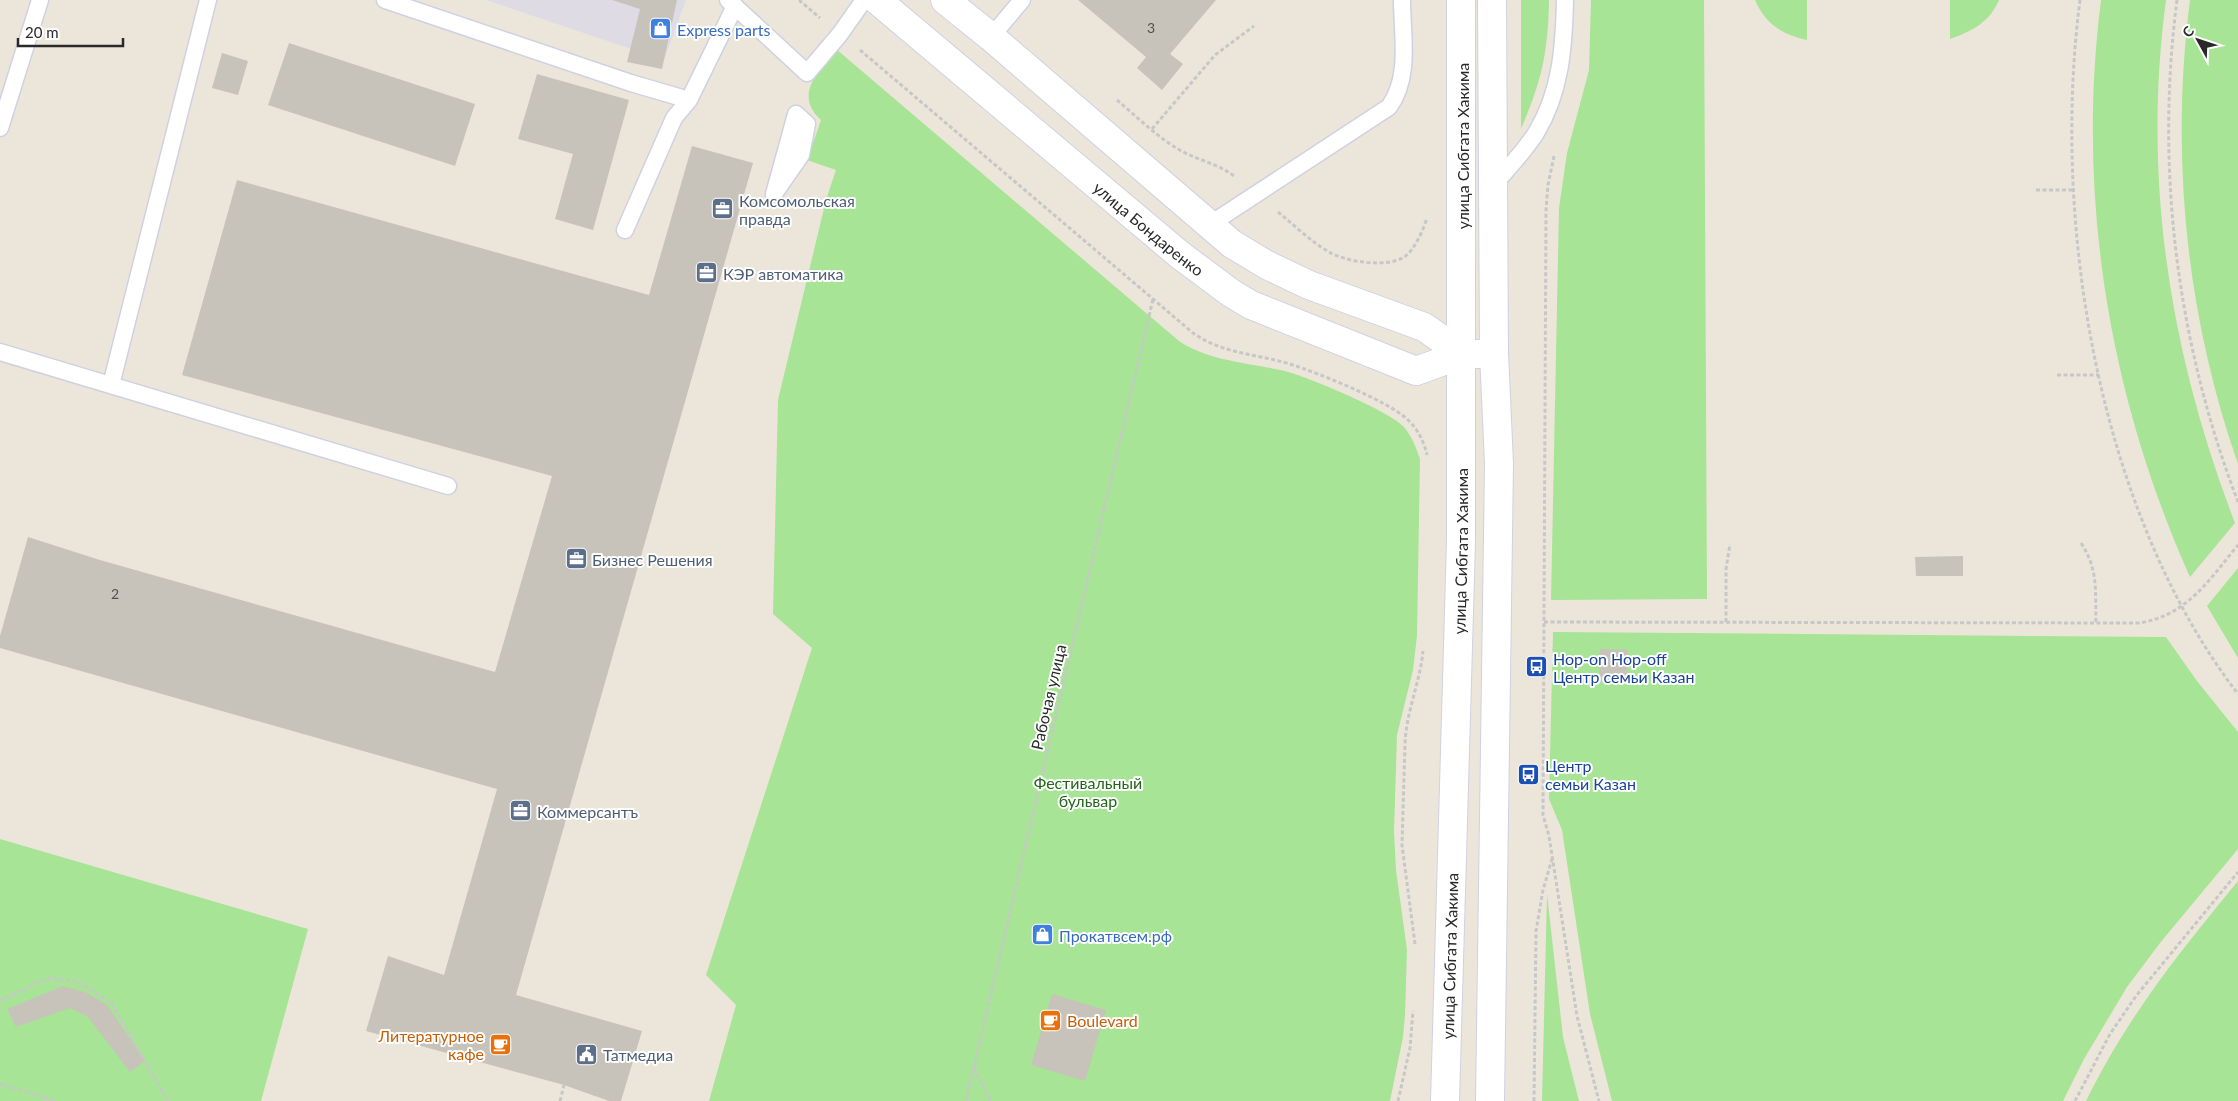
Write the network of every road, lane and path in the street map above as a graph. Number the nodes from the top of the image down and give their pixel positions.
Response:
1 (40, 0) edge
2 (208, 0) edge
3 (385, 0) edge
4 (799, 0) edge
5 (864, 0) edge
6 (877, 0) edge
7 (946, 0) edge
8 (1022, 0) edge
9 (1402, 0) edge
10 (1461, 0) edge
11 (1492, 0) edge
12 (1565, 0) edge
13 (2080, 0) edge
14 (2177, 0) edge
15 (732, 3) edge
16 (1254, 26) dead end
17 (840, 34) junction
18 (991, 36) junction
19 (1116, 98) dead end
20 (689, 100) junction
21 (0, 128) edge
22 (1152, 129) junction
23 (1556, 152) dead end
24 (1492, 186) junction
25 (2036, 190) dead end
26 (2074, 190) junction
27 (1256, 194) junction
28 (1428, 212) dead end
29 (1209, 225) junction
30 (624, 230) dead end
31 (1153, 299) junction
32 (0, 352) edge
33 (1494, 353) junction
34 (1462, 354) junction
35 (2057, 375) dead end
36 (2099, 375) junction
37 (111, 385) junction
38 (1427, 458) dead end
39 (448, 486) dead end
40 (2238, 502) edge
41 (2080, 543) dead end
42 (1730, 544) dead end
43 (2238, 545) edge
44 (2182, 607) junction
45 (1544, 622) junction
46 (1726, 622) junction
47 (2096, 623) junction
48 (1424, 646) dead end
49 (2238, 694) edge
50 (1552, 858) junction
51 (2238, 872) edge
52 (1415, 950) dead end
53 (0, 1001) edge
54 (1413, 1006) dead end
55 (974, 1068) junction
56 (0, 1084) edge
57 (564, 1086) dead end
58 (49, 1100) edge
59 (56, 1101) edge
60 (168, 1101) edge
61 (560, 1101) edge
62 (966, 1101) edge
63 (991, 1101) edge
64 (1398, 1101) edge
65 (1444, 1101) edge
66 (1490, 1101) edge
67 (1534, 1101) edge
68 (1599, 1101) edge
69 (2075, 1101) edge

1 - 21 lane
2 - 37 lane
3 - 20 lane
4 - 17 path
5 - 17 lane
6 - 34 main road, улица Бондаренко
7 - 18 main road
8 - 18 lane
9 - 27 lane
10 - 34 main road, улица Сибгата Хакима
11 - 24 main road, улица Сибгата Хакима
12 - 24 lane
13 - 26 path
14 - 40 path
15 - 17 lane
15 - 20 lane
16 - 22 path
17 - 31 path
18 - 29 main road
19 - 22 path
20 - 30 lane
22 - 27 path
23 - 45 path
24 - 33 main road, улица Сибгата Хакима
25 - 26 path
26 - 36 path
27 - 28 path
27 - 29 lane
29 - 34 main road
31 - 38 path
31 - 55 path, Рабочая улица
32 - 37 lane
33 - 34 main road, улица Бондаренко
33 - 66 main road, улица Сибгата Хакима
34 - 65 main road, улица Сибгата Хакима
35 - 36 path
36 - 44 path
37 - 39 lane
41 - 47 path
42 - 46 path
43 - 44 path
44 - 47 path
44 - 49 path
45 - 46 path
45 - 50 path
46 - 47 path
48 - 52 path
50 - 67 path
50 - 68 path
51 - 69 path
53 - 60 path
54 - 64 path
55 - 62 path, Рабочая улица
55 - 63 path
56 - 58 path
57 - 61 path
58 - 59 path

